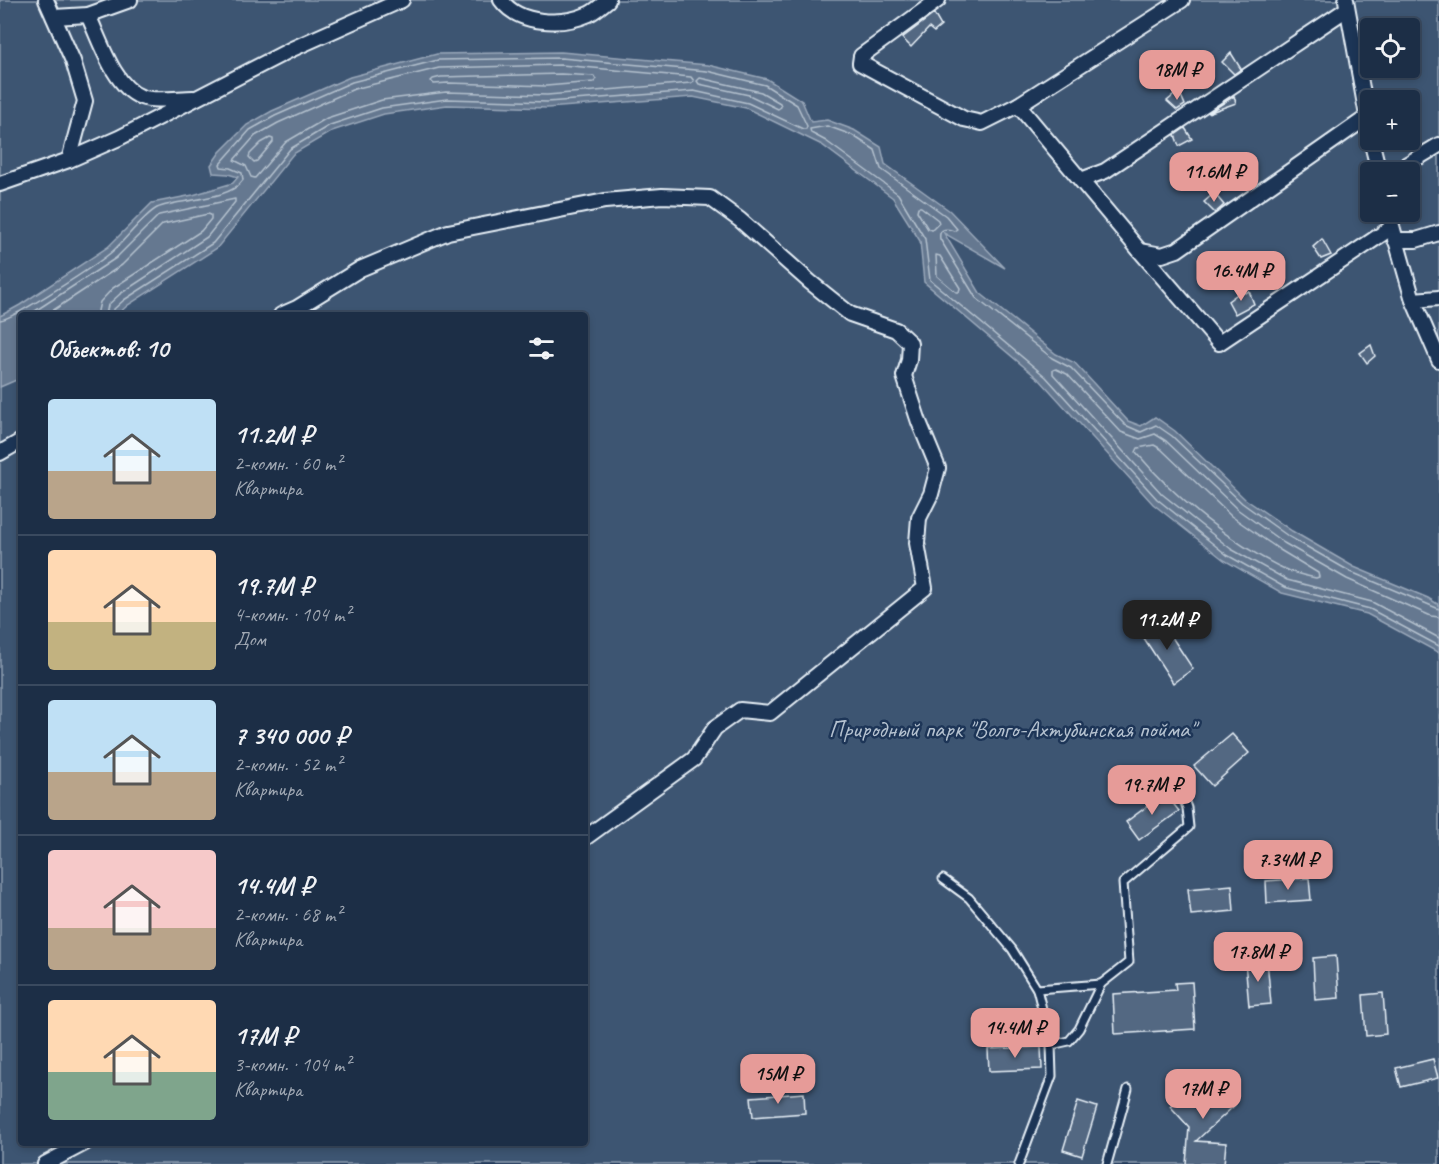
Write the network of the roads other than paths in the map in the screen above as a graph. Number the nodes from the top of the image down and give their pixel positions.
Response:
1 (46, 0) edge
2 (130, 0) edge
3 (402, 0) edge
4 (501, 0) edge
5 (608, 0) edge
6 (938, 0) edge
7 (1182, 0) edge
8 (1347, 5) edge
9 (88, 15) junction
10 (54, 17) junction
11 (1361, 90) edge
12 (198, 98) junction
13 (1018, 105) junction
14 (1360, 122) edge
15 (1439, 145) edge
16 (69, 160) junction
17 (1411, 162) edge
18 (1081, 180) junction
19 (0, 184) edge
20 (1390, 222) edge
21 (1439, 233) edge
22 (1393, 234) junction
23 (1140, 251) junction
24 (1439, 298) edge
25 (1413, 300) junction
26 (288, 312) edge
27 (1439, 360) edge
28 (18, 443) edge
29 (0, 453) edge
30 (1174, 774) dead end
31 (588, 836) edge
32 (943, 879) dead end
33 (1101, 984) junction
34 (1037, 989) junction
35 (1050, 1045) junction
36 (1128, 1089) dead end
37 (80, 1146) edge
38 (45, 1164) edge
39 (1018, 1164) edge
40 (1107, 1164) edge

1 - 10 street
2 - 9 street
3 - 12 street
4 - 5 street
6 - 13 street
7 - 13 street
8 - 11 street
8 - 18 street
9 - 10 street
9 - 12 street
10 - 16 street
12 - 16 street
13 - 18 street
14 - 23 street
15 - 17 street
16 - 19 street
18 - 23 street
20 - 22 street
21 - 22 street
22 - 23 street
22 - 25 street
24 - 25 street
25 - 27 street
26 - 31 street
28 - 29 street
30 - 33 lane
32 - 34 lane
33 - 34 lane
33 - 35 lane
34 - 35 lane
35 - 39 lane
36 - 40 lane
37 - 38 street

